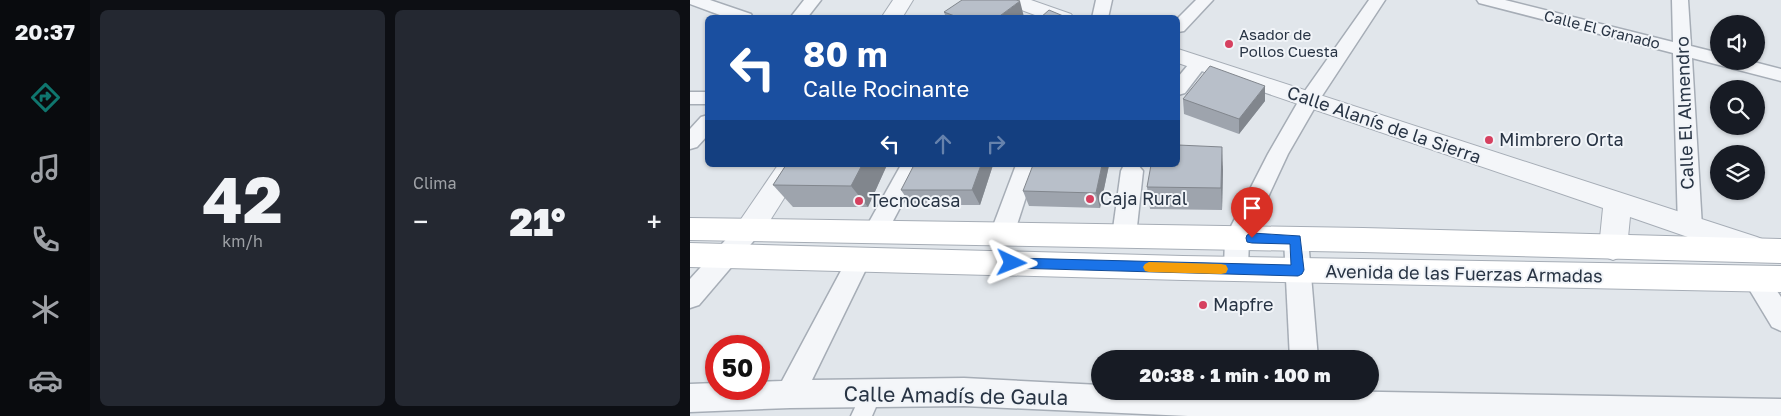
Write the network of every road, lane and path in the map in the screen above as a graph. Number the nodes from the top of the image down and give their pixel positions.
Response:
1 (695, 0) edge
2 (813, 0) edge
3 (903, 0) edge
4 (1012, 0) edge
5 (1104, 0) edge
6 (1205, 0) edge
7 (1378, 0) edge
8 (1485, 0) edge
9 (1680, 0) edge
10 (1518, 4) edge
11 (737, 15) edge
12 (800, 15) edge
13 (893, 15) edge
14 (1051, 15) edge
15 (1101, 15) edge
16 (1180, 25) edge
17 (1682, 50) junction
18 (1710, 57) edge
19 (1188, 60) edge
20 (1762, 70) edge
21 (1781, 75) edge
22 (1180, 83) edge
23 (690, 98) edge
24 (705, 98) edge
25 (1309, 100) junction
26 (705, 125) edge
27 (690, 142) edge
28 (791, 167) edge
29 (910, 167) edge
30 (1024, 169) dead end
31 (1132, 171) dead end
32 (1617, 204) junction
33 (1690, 227) junction
34 (690, 229) edge
35 (749, 230) junction
36 (876, 232) junction
37 (1002, 234) junction
38 (1124, 236) junction
39 (1237, 238) junction
40 (1296, 239) junction
41 (1612, 248) junction
42 (690, 255) edge
43 (727, 255) junction
44 (859, 259) junction
45 (1770, 265) edge
46 (1236, 269) junction
47 (1298, 270) junction
48 (690, 298) edge
49 (1781, 319) edge
50 (1303, 350) edge
51 (790, 394) junction
52 (690, 398) edge
53 (866, 404) edge
54 (1306, 404) edge
55 (1082, 407) edge
56 (1534, 413) edge
57 (1781, 413) edge
58 (1738, 414) edge

1 - 11 street
2 - 12 street
3 - 13 street
4 - 14 street
5 - 15 street
6 - 16 street
7 - 25 street
8 - 10 street, Calle El Granado
9 - 17 street, Calle El Almendro
10 - 17 street, Calle El Granado
17 - 18 street, Calle El Granado
17 - 33 street, Calle El Almendro
19 - 22 street
19 - 25 street, Calle Alanís de la Sierra
20 - 21 street
23 - 24 street
25 - 32 street, Calle Alanís de la Sierra
25 - 39 street
26 - 27 street
28 - 35 street
29 - 36 street
30 - 37 street
31 - 38 street
32 - 33 street, Calle Alanís de la Sierra
32 - 41 street, Avenida de las Fuerzas Armadas
33 - 45 street, Calle Alanís de la Sierra
34 - 35 main road, Avenida de las Fuerzas Armadas
35 - 36 main road, Avenida de las Fuerzas Armadas
35 - 43 street
36 - 37 main road, Avenida de las Fuerzas Armadas
37 - 38 main road, Avenida de las Fuerzas Armadas
38 - 39 main road, Avenida de las Fuerzas Armadas
39 - 40 main road, Avenida de las Fuerzas Armadas
39 - 46 street
40 - 41 main road, Avenida de las Fuerzas Armadas
40 - 47 street
41 - 45 main road, Avenida de las Fuerzas Armadas
42 - 43 main road, Avenida de las Fuerzas Armadas
43 - 44 main road, Avenida de las Fuerzas Armadas
43 - 48 street
44 - 46 main road, Avenida de las Fuerzas Armadas
44 - 51 street
45 - 47 main road, Avenida de las Fuerzas Armadas
45 - 49 street
46 - 47 main road, Avenida de las Fuerzas Armadas
47 - 50 street
51 - 52 street, Calle Amadís de Gaula
51 - 53 street, Calle Amadís de Gaula
53 - 55 street, Calle Amadís de Gaula
54 - 55 street, Calle Amadís de Gaula
54 - 56 street, Calle Amadís de Gaula
56 - 58 street, Calle Amadís de Gaula
57 - 58 street, Calle Amadís de Gaula

